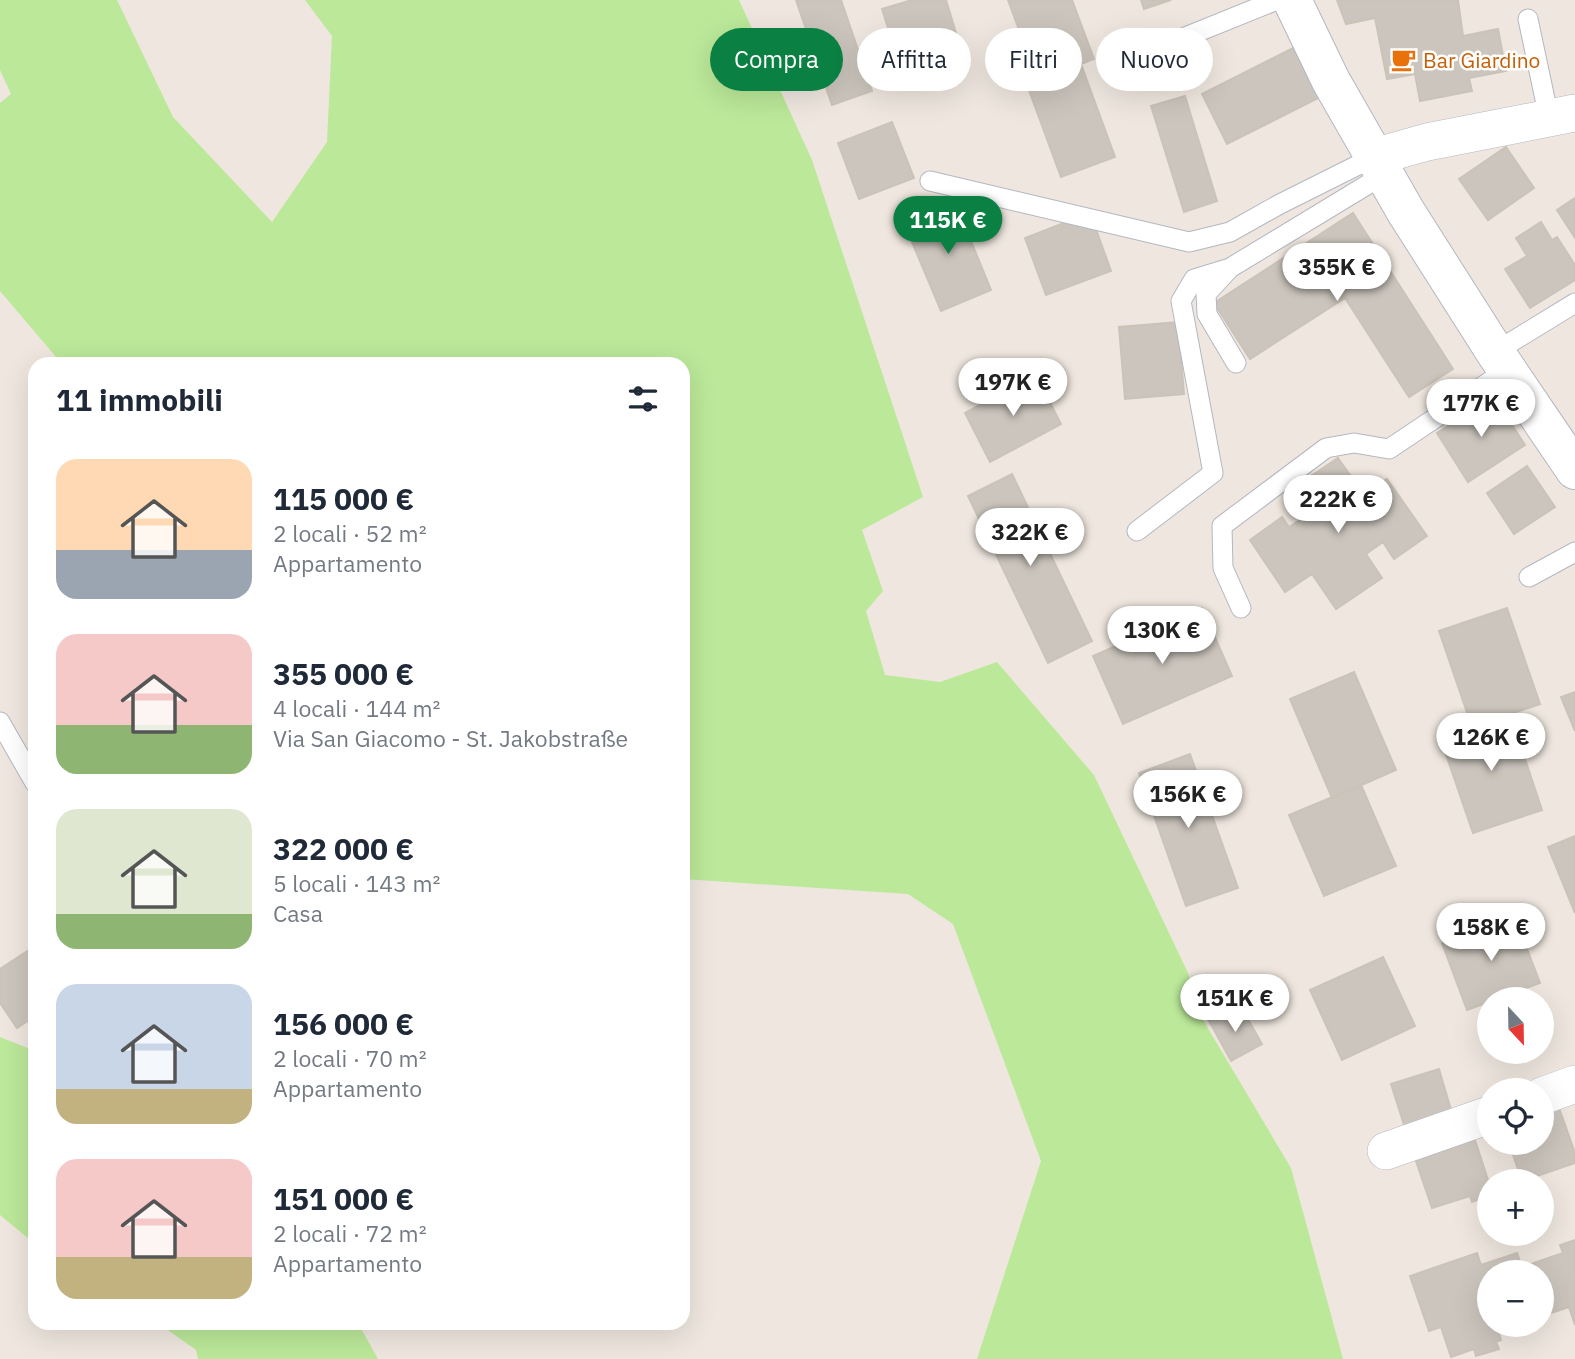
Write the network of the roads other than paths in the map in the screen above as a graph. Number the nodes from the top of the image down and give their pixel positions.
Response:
1 (1277, 0) edge
2 (1292, 0) edge
3 (1528, 19) dead end
4 (1208, 28) edge
5 (1562, 116) edge
6 (1379, 165) junction
7 (930, 181) dead end
8 (1230, 268) junction
9 (1575, 303) edge
10 (1501, 361) junction
11 (1236, 363) dead end
12 (1575, 470) edge
13 (1137, 531) dead end
14 (1575, 552) edge
15 (1530, 578) dead end
16 (1241, 608) dead end
17 (0, 722) edge
18 (28, 771) edge
19 (1575, 1084) edge
20 (1554, 1092) edge
21 (1477, 1119) edge
22 (1386, 1151) dead end

1 - 4 lane
2 - 6 street
3 - 5 lane
5 - 6 street
6 - 7 lane
6 - 8 lane
6 - 10 street
8 - 11 lane
8 - 13 lane
9 - 10 lane
10 - 12 street
10 - 16 lane
14 - 15 lane
17 - 18 lane
19 - 20 street
21 - 22 street

